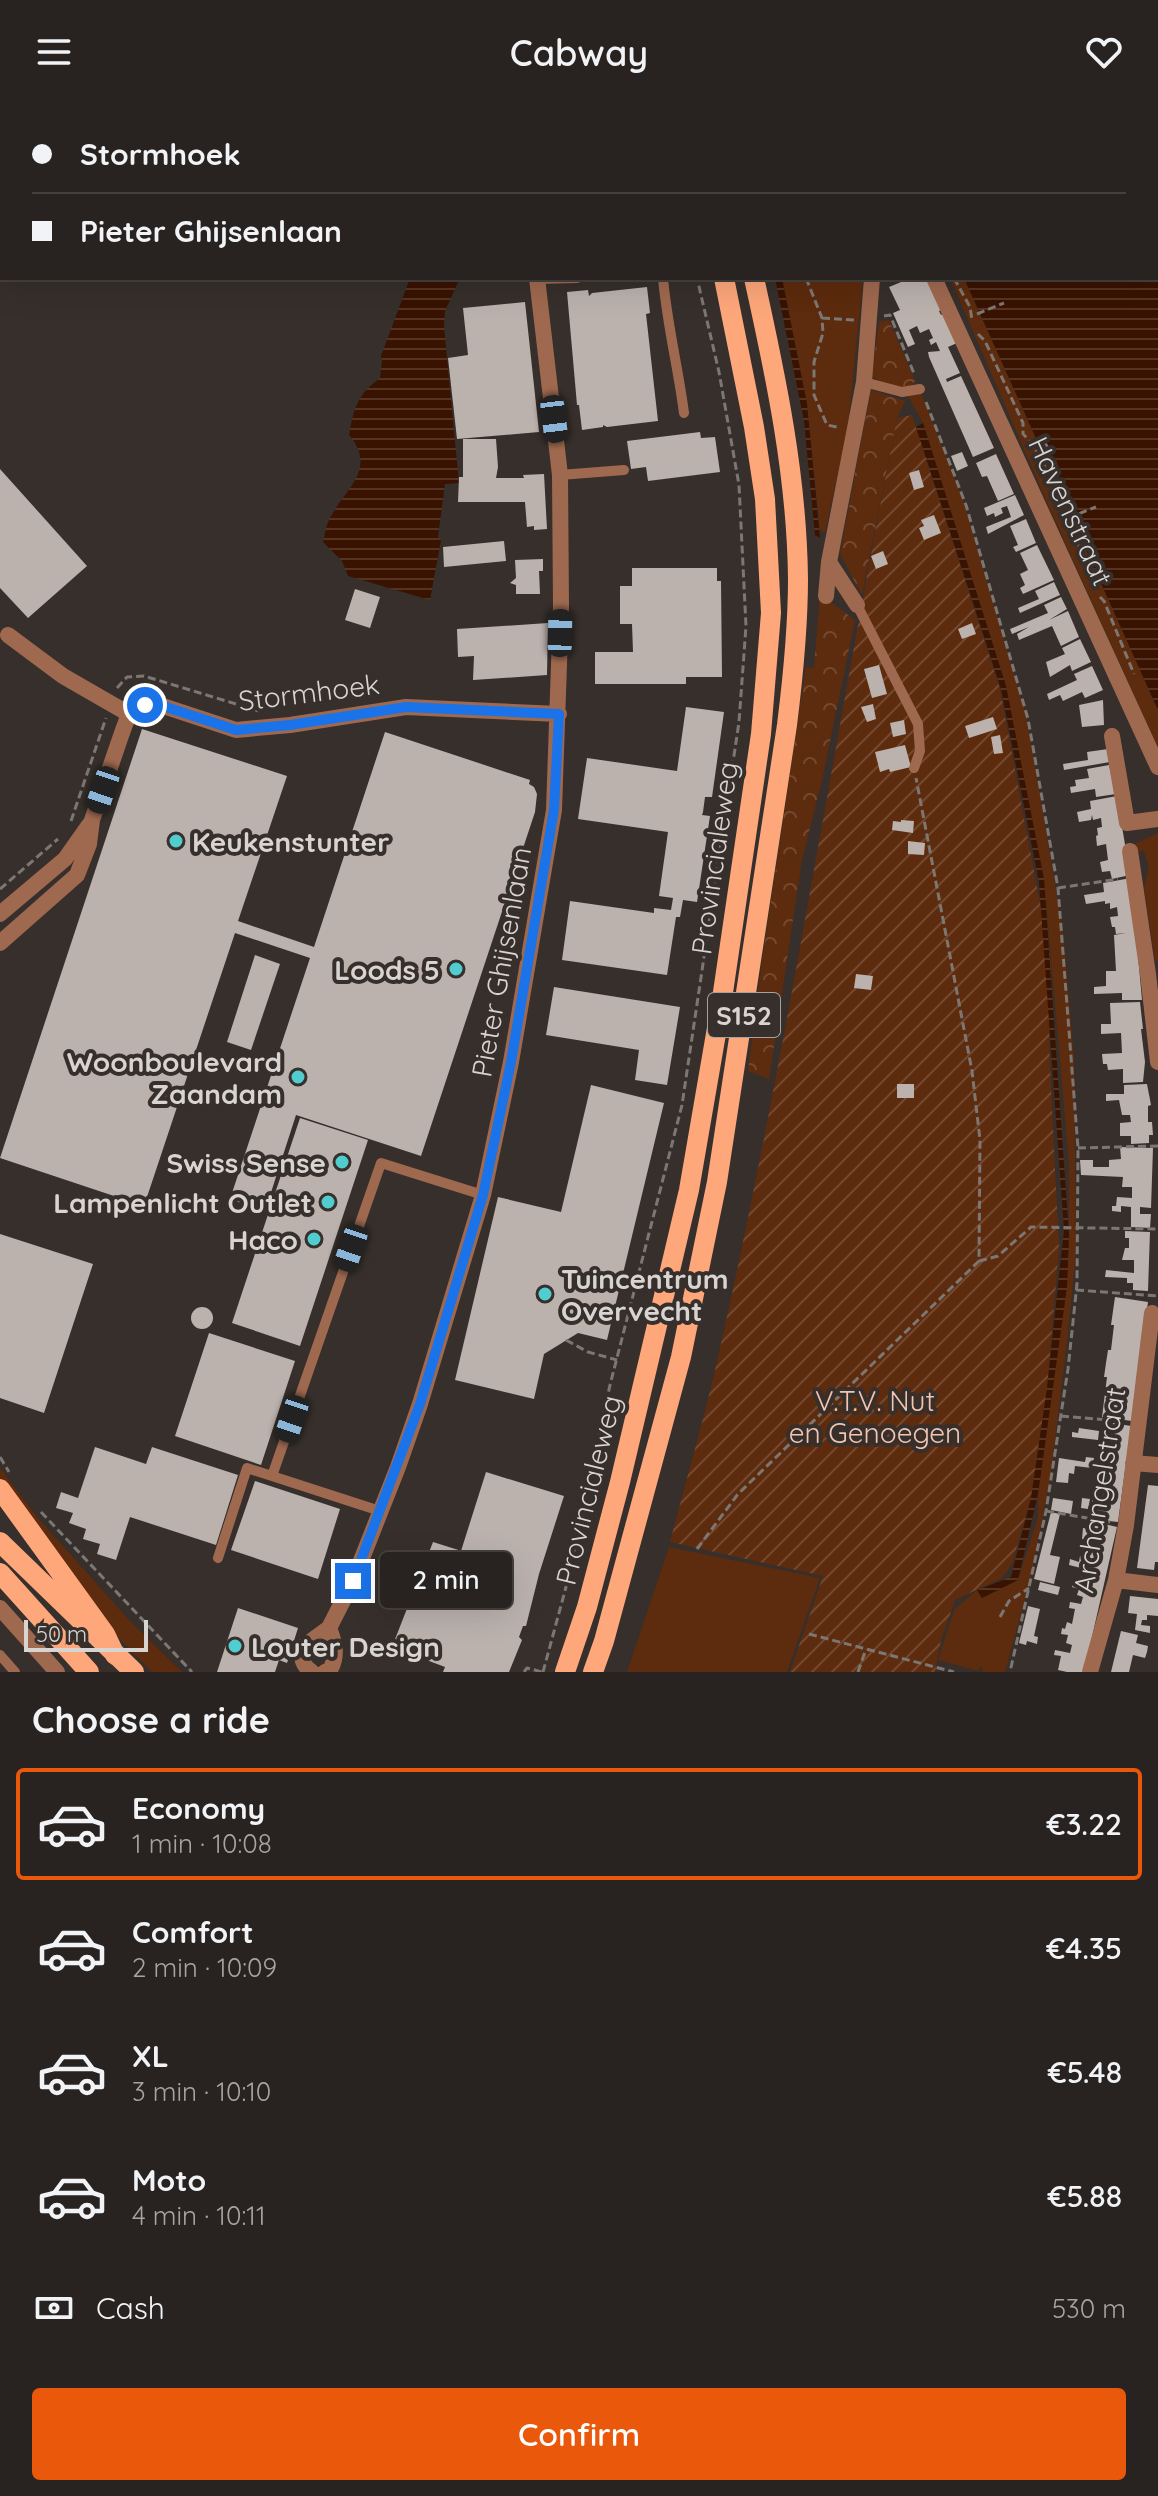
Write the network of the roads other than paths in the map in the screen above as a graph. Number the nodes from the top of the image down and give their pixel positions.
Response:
1 (537, 280) edge
2 (663, 280) edge
3 (724, 280) edge
4 (754, 280) edge
5 (872, 280) edge
6 (935, 280) edge
7 (864, 382) junction
8 (920, 389) road end
9 (684, 413) dead end
10 (624, 470) dead end
11 (560, 475) junction
12 (829, 562) junction
13 (826, 596) dead end
14 (857, 605) joint
15 (8, 635) dead end
16 (129, 714) junction
17 (559, 714) junction
18 (1112, 736) dead end
19 (1158, 767) edge
20 (914, 768) road end
21 (1158, 819) edge
22 (92, 820) junction
23 (1130, 851) dead end
24 (0, 914) edge
25 (0, 943) edge
26 (1153, 972) edge
27 (1158, 1062) edge
28 (483, 1195) junction
29 (1152, 1313) dead end
30 (1158, 1377) edge
31 (1142, 1384) junction
32 (1133, 1463) junction
33 (1158, 1465) edge
34 (272, 1476) junction
35 (6, 1482) edge
36 (380, 1511) junction
37 (0, 1542) edge
38 (218, 1558) dead end
39 (0, 1573) edge
40 (1116, 1580) junction
41 (1158, 1585) edge
42 (0, 1595) edge
43 (0, 1608) edge
44 (329, 1628) junction
45 (64, 1644) junction
46 (115, 1655) junction
47 (2, 1660) edge
48 (15, 1672) edge
49 (57, 1672) edge
50 (89, 1672) edge
51 (134, 1672) edge
52 (311, 1672) edge
53 (325, 1672) edge
54 (565, 1672) edge
55 (593, 1672) edge
56 (1090, 1672) edge

1 - 11 street, Pieter Ghijsenlaan
2 - 9 lane
3 - 54 main road, Provincialeweg / S152
4 - 55 main road, Provincialeweg / S152
5 - 7 street
6 - 19 street, Havenstraat
7 - 8 lane
7 - 12 street
10 - 11 lane
11 - 17 street, Pieter Ghijsenlaan
12 - 13 street
12 - 14 street
14 - 20 lane
15 - 16 street
16 - 17 street, Stormhoek
16 - 22 street
17 - 28 street, Pieter Ghijsenlaan
18 - 21 street
22 - 24 street
22 - 25 street
23 - 26 street
26 - 27 street
28 - 34 lane
28 - 36 street, Pieter Ghijsenlaan
29 - 31 street, Archangelstraat
30 - 31 street
31 - 32 street, Archangelstraat
32 - 33 street
32 - 40 street, Archangelstraat
34 - 36 lane
34 - 38 lane
35 - 46 main road
36 - 44 street, Pieter Ghijsenlaan
37 - 46 main road
39 - 45 main road
40 - 41 street
40 - 56 street, Archangelstraat
42 - 45 main road
43 - 49 street
44 - 52 street, Pieter Ghijsenlaan
44 - 53 street
45 - 50 main road
46 - 51 main road
47 - 48 lane

